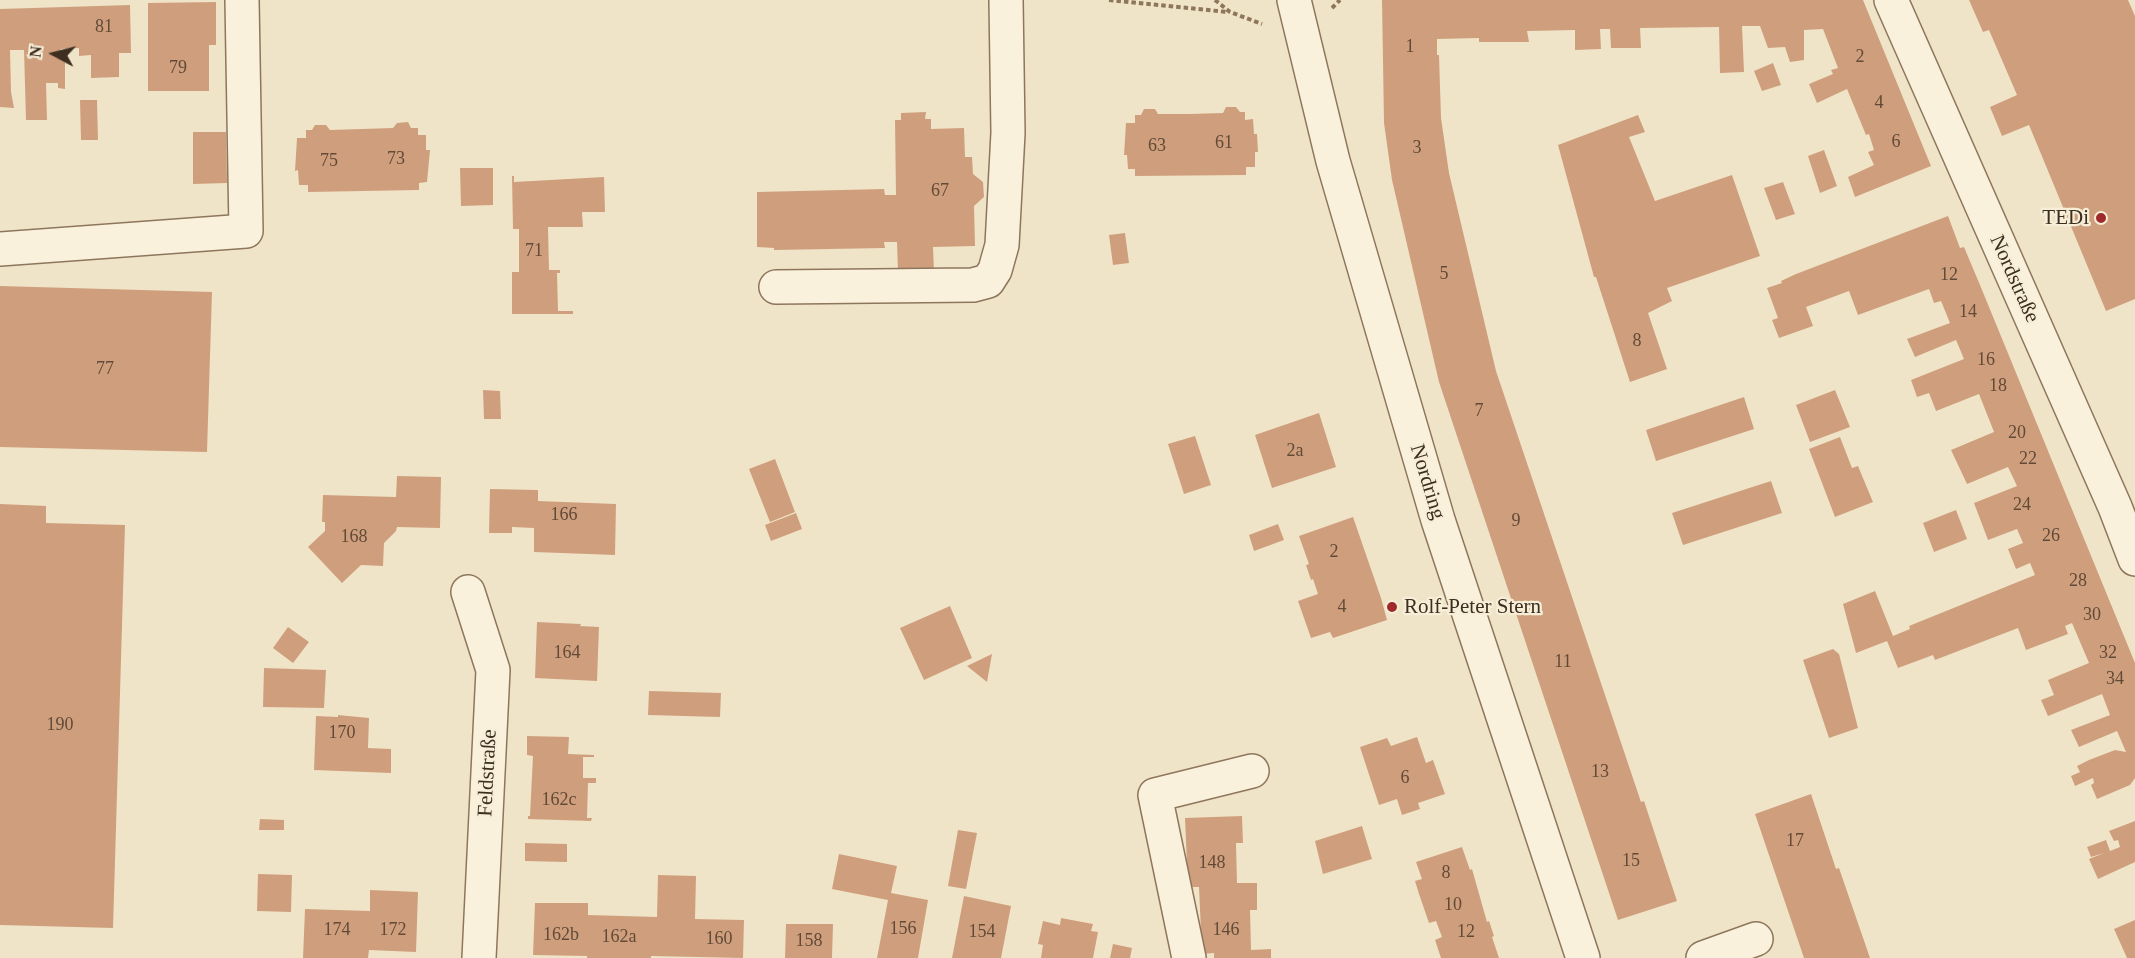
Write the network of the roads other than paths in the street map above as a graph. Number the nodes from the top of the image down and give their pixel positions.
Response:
1 (242, 0) edge
2 (1006, 0) edge
3 (1891, 0) edge
4 (1297, 11) edge
5 (0, 249) edge
6 (776, 287) dead end
7 (2135, 559) edge
8 (468, 592) dead end
9 (1252, 771) dead end
10 (1756, 939) dead end
11 (480, 958) edge
12 (1189, 958) edge
13 (1582, 958) edge
14 (1703, 958) edge

1 - 5 street
2 - 6 street
3 - 7 street, Nordstraße
4 - 13 street, Nordring
8 - 11 street, Feldstraße
9 - 12 street
10 - 14 street

